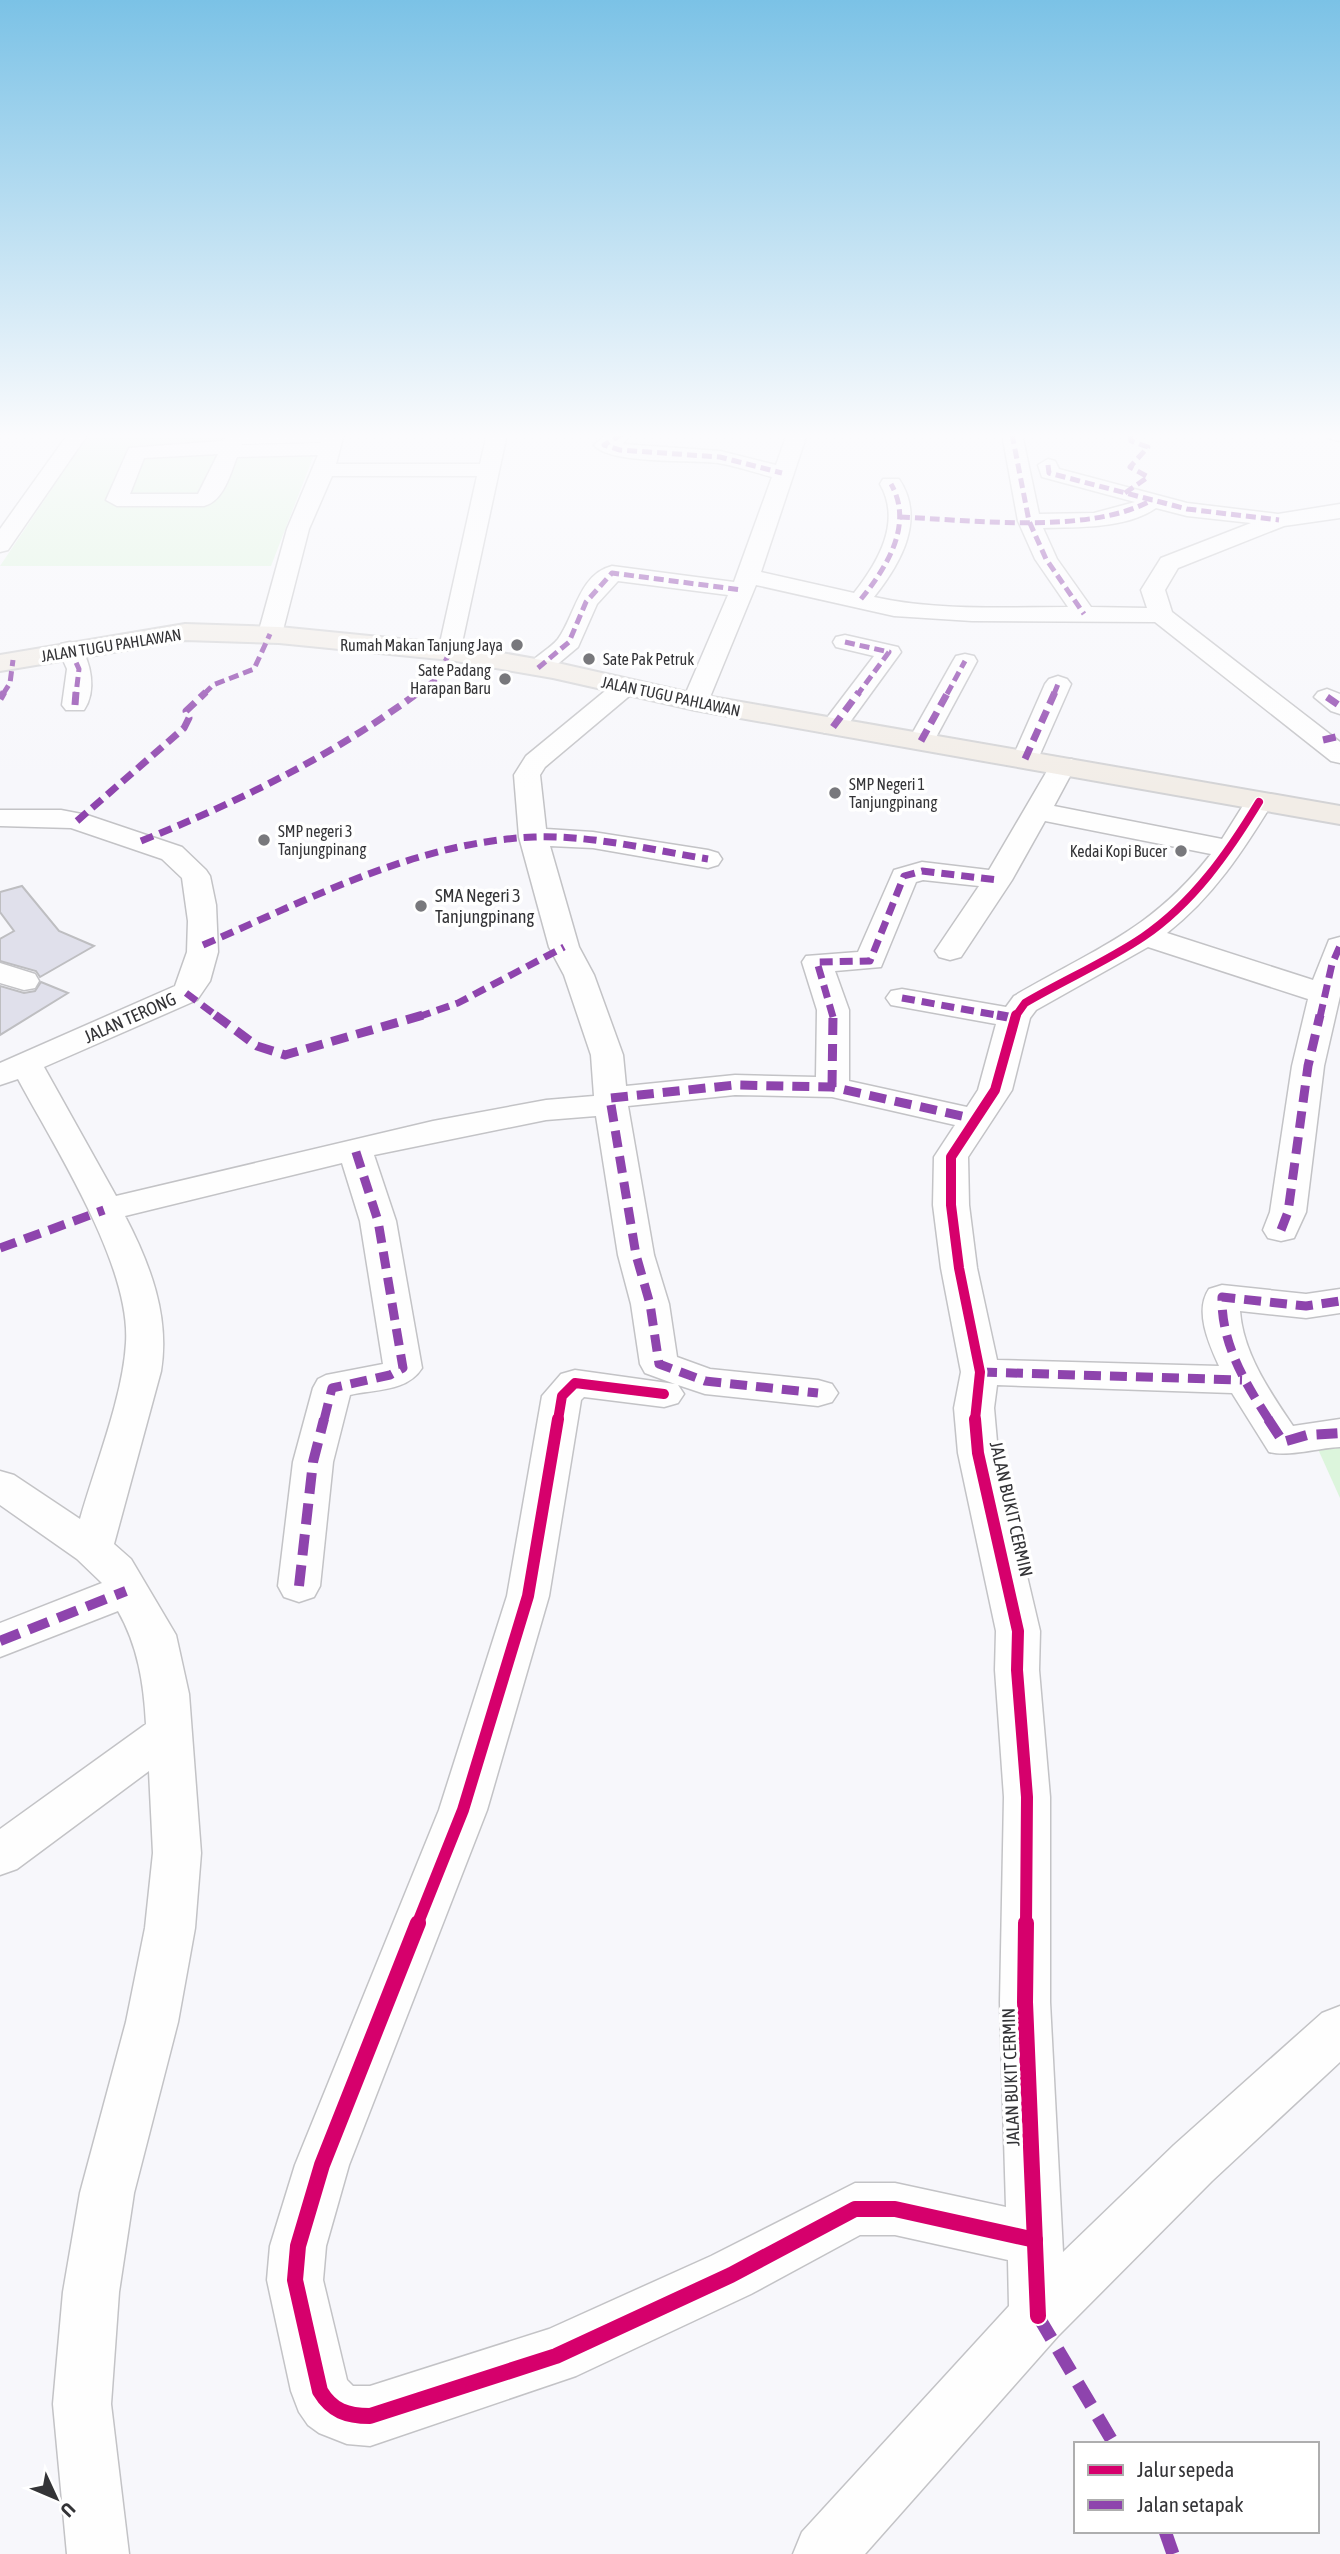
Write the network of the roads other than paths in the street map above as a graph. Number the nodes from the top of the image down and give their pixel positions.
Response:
1 (292, 553) edge
2 (472, 553) edge
3 (755, 553) edge
4 (888, 553) edge
5 (1044, 553) edge
6 (1195, 553) edge
7 (745, 583) junction
8 (861, 599) junction
9 (1084, 614) junction
10 (1161, 615) junction
11 (270, 634) junction
12 (75, 640) junction
13 (845, 642) dead end
14 (450, 652) junction
15 (965, 661) dead end
16 (0, 663) edge
17 (538, 668) junction
18 (1058, 684) dead end
19 (625, 687) junction
20 (695, 702) junction
21 (75, 705) dead end
22 (833, 727) junction
23 (921, 741) junction
24 (1334, 744) edge
25 (1026, 759) junction
26 (1063, 765) junction
27 (1259, 802) junction
28 (1038, 811) junction
29 (1340, 814) edge
30 (0, 818) edge
31 (533, 837) junction
32 (1231, 849) junction
33 (708, 859) dead end
34 (998, 880) junction
35 (1144, 936) junction
36 (1340, 946) edge
37 (950, 951) dead end
38 (1324, 995) junction
39 (902, 998) dead end
40 (1014, 1018) junction
41 (13, 1070) edge
42 (832, 1087) junction
43 (611, 1101) junction
44 (975, 1119) junction
45 (355, 1149) junction
46 (104, 1210) junction
47 (1281, 1230) dead end
48 (1340, 1301) edge
49 (980, 1372) junction
50 (1242, 1380) junction
51 (818, 1393) dead end
52 (664, 1394) dead end
53 (1340, 1433) edge
54 (0, 1485) edge
55 (92, 1548) junction
56 (299, 1586) dead end
57 (126, 1591) junction
58 (0, 1641) edge
59 (170, 1731) junction
60 (0, 1855) edge
61 (1340, 2029) edge
62 (1035, 2240) junction
63 (1038, 2316) junction
64 (98, 2554) edge
65 (824, 2554) edge

1 - 11 street
2 - 14 street
3 - 7 street
4 - 8 street
5 - 9 street
6 - 10 street
7 - 8 street
7 - 17 street
7 - 20 street
8 - 9 street
9 - 10 street
10 - 24 street
11 - 12 main road, JALAN TUGU PAHLAWAN
11 - 14 main road, JALAN TUGU PAHLAWAN
12 - 16 main road, JALAN TUGU PAHLAWAN
12 - 21 street
13 - 22 street
14 - 17 main road, JALAN TUGU PAHLAWAN
15 - 23 street
17 - 19 main road, JALAN TUGU PAHLAWAN
18 - 25 street
19 - 20 main road, JALAN TUGU PAHLAWAN
19 - 31 street
20 - 22 main road, JALAN TUGU PAHLAWAN
22 - 23 main road, JALAN TUGU PAHLAWAN
23 - 25 main road, JALAN TUGU PAHLAWAN
25 - 26 main road, JALAN TUGU PAHLAWAN
26 - 27 main road, JALAN TUGU PAHLAWAN
26 - 28 street
27 - 29 main road, JALAN TUGU PAHLAWAN
27 - 32 street
28 - 32 street
28 - 34 street
30 - 41 street, JALAN TERONG
31 - 33 street
31 - 43 street
32 - 35 street
34 - 37 street
34 - 42 street
35 - 38 street
35 - 40 street
36 - 38 street
38 - 47 street
39 - 40 street
40 - 44 street, JALAN BUKIT CERMIN
41 - 46 street
42 - 43 street
42 - 44 street
43 - 45 street
43 - 51 street
44 - 49 street, JALAN BUKIT CERMIN
45 - 46 street
45 - 56 street
46 - 55 street
48 - 50 street
49 - 50 street
49 - 62 street, JALAN BUKIT CERMIN
50 - 53 street
52 - 62 street
54 - 55 street
55 - 57 street
57 - 58 street
57 - 59 street
59 - 60 street
59 - 64 street
61 - 63 street
62 - 63 street, JALAN BUKIT CERMIN
63 - 65 street

